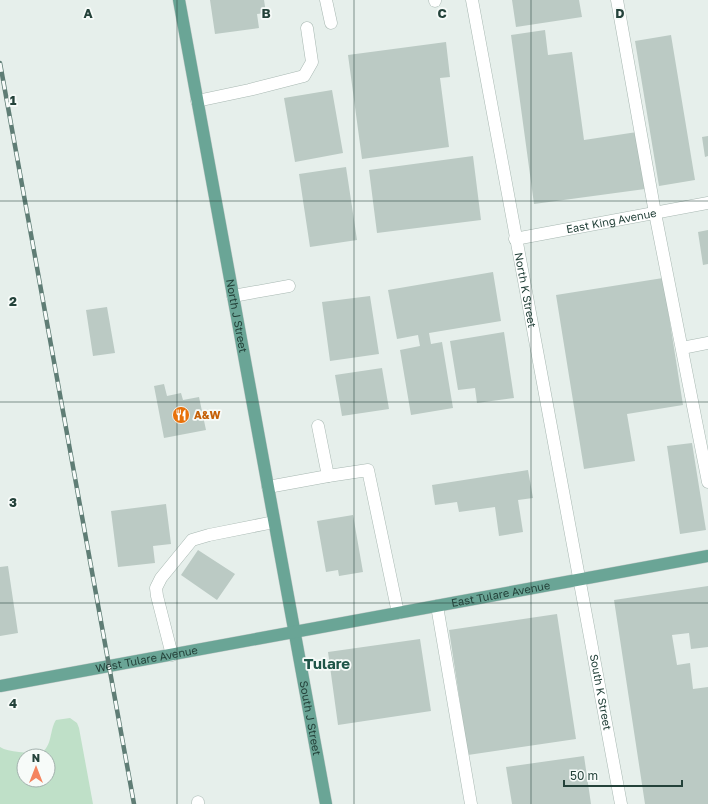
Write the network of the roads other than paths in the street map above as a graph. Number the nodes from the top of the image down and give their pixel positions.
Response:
1 (179, 0) edge
2 (326, 0) edge
3 (472, 0) edge
4 (617, 0) edge
5 (331, 23) dead end
6 (306, 28) dead end
7 (197, 101) junction
8 (708, 203) edge
9 (655, 213) junction
10 (515, 239) junction
11 (289, 286) dead end
12 (233, 296) junction
13 (708, 344) edge
14 (682, 348) junction
15 (702, 421) edge
16 (318, 426) dead end
17 (328, 476) junction
18 (708, 482) edge
19 (268, 488) junction
20 (274, 522) junction
21 (708, 556) edge
22 (581, 580) junction
23 (437, 606) junction
24 (398, 613) junction
25 (294, 632) junction
26 (172, 656) junction
27 (0, 686) edge
28 (326, 804) edge
29 (471, 804) edge
30 (621, 804) edge

1 - 7 main road, North J Street
2 - 5 street
3 - 10 street, North K Street
4 - 9 street
6 - 7 street
7 - 12 main road, North J Street
8 - 9 street, East King Avenue
9 - 10 street, East King Avenue
9 - 14 street
10 - 22 street, North K Street
11 - 12 street
12 - 19 main road, North J Street
13 - 14 street
14 - 15 street
15 - 18 street
16 - 17 street
17 - 19 street
17 - 24 street
19 - 20 main road, North J Street
20 - 25 main road, North J Street
20 - 26 street
21 - 22 main road, East Tulare Avenue
22 - 23 main road, East Tulare Avenue
22 - 30 street, South K Street
23 - 24 main road, East Tulare Avenue
23 - 29 street
24 - 25 main road, East Tulare Avenue
25 - 26 main road, West Tulare Avenue
25 - 28 main road, South J Street
26 - 27 main road, West Tulare Avenue

